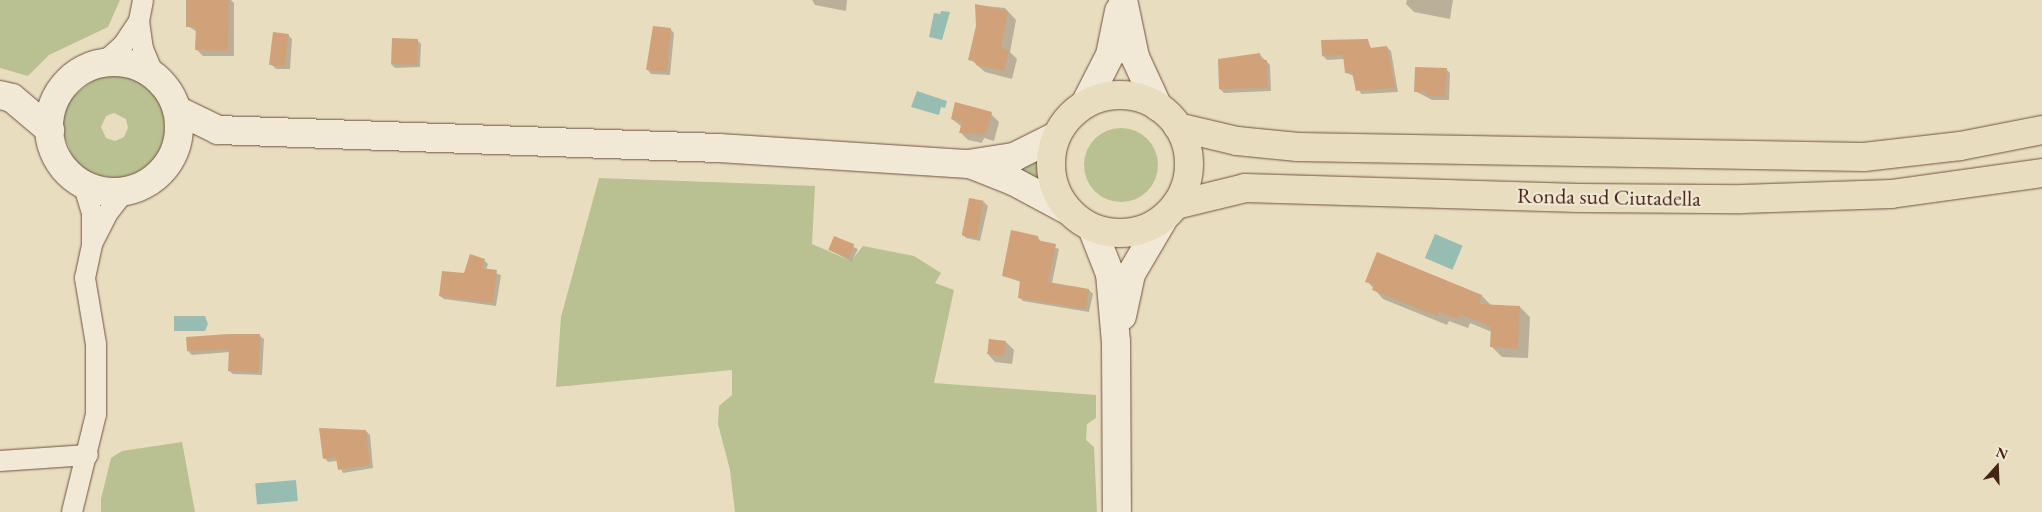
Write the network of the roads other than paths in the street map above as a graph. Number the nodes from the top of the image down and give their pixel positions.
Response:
1 (143, 0) edge
2 (1122, 0) edge
3 (139, 21) junction
4 (103, 63) junction
5 (155, 77) junction
6 (64, 85) junction
7 (6, 97) edge
8 (1085, 104) junction
9 (1158, 107) junction
10 (177, 110) junction
11 (1178, 127) junction
12 (50, 130) junction
13 (218, 130) junction
14 (2042, 130) edge
15 (1056, 136) junction
16 (175, 151) junction
17 (968, 164) junction
18 (2042, 173) edge
19 (83, 183) junction
20 (125, 191) junction
21 (1069, 211) junction
22 (1170, 211) junction
23 (1092, 228) junction
24 (92, 244) junction
25 (1116, 342) junction
26 (88, 455) junction
27 (0, 460) edge
28 (72, 512) edge
29 (1117, 512) edge

1 - 3 street
2 - 8 street
2 - 9 street
3 - 4 street
3 - 5 street
4 - 5 street
4 - 6 street
5 - 10 street
6 - 7 street
6 - 12 street
7 - 12 street
8 - 9 main road
8 - 15 main road
9 - 11 main road
10 - 13 street
10 - 16 street
11 - 14 main road, Ronda sud Ciutadella
11 - 22 main road
12 - 19 street
13 - 16 street
13 - 17 street
15 - 17 street
15 - 21 main road
16 - 20 street
17 - 21 street
18 - 22 main road, Ronda sud Ciutadella
19 - 20 street
19 - 24 street
20 - 24 street
21 - 23 main road
22 - 23 main road
22 - 25 street
23 - 25 street
24 - 26 street
25 - 29 street
26 - 27 street
26 - 28 street

